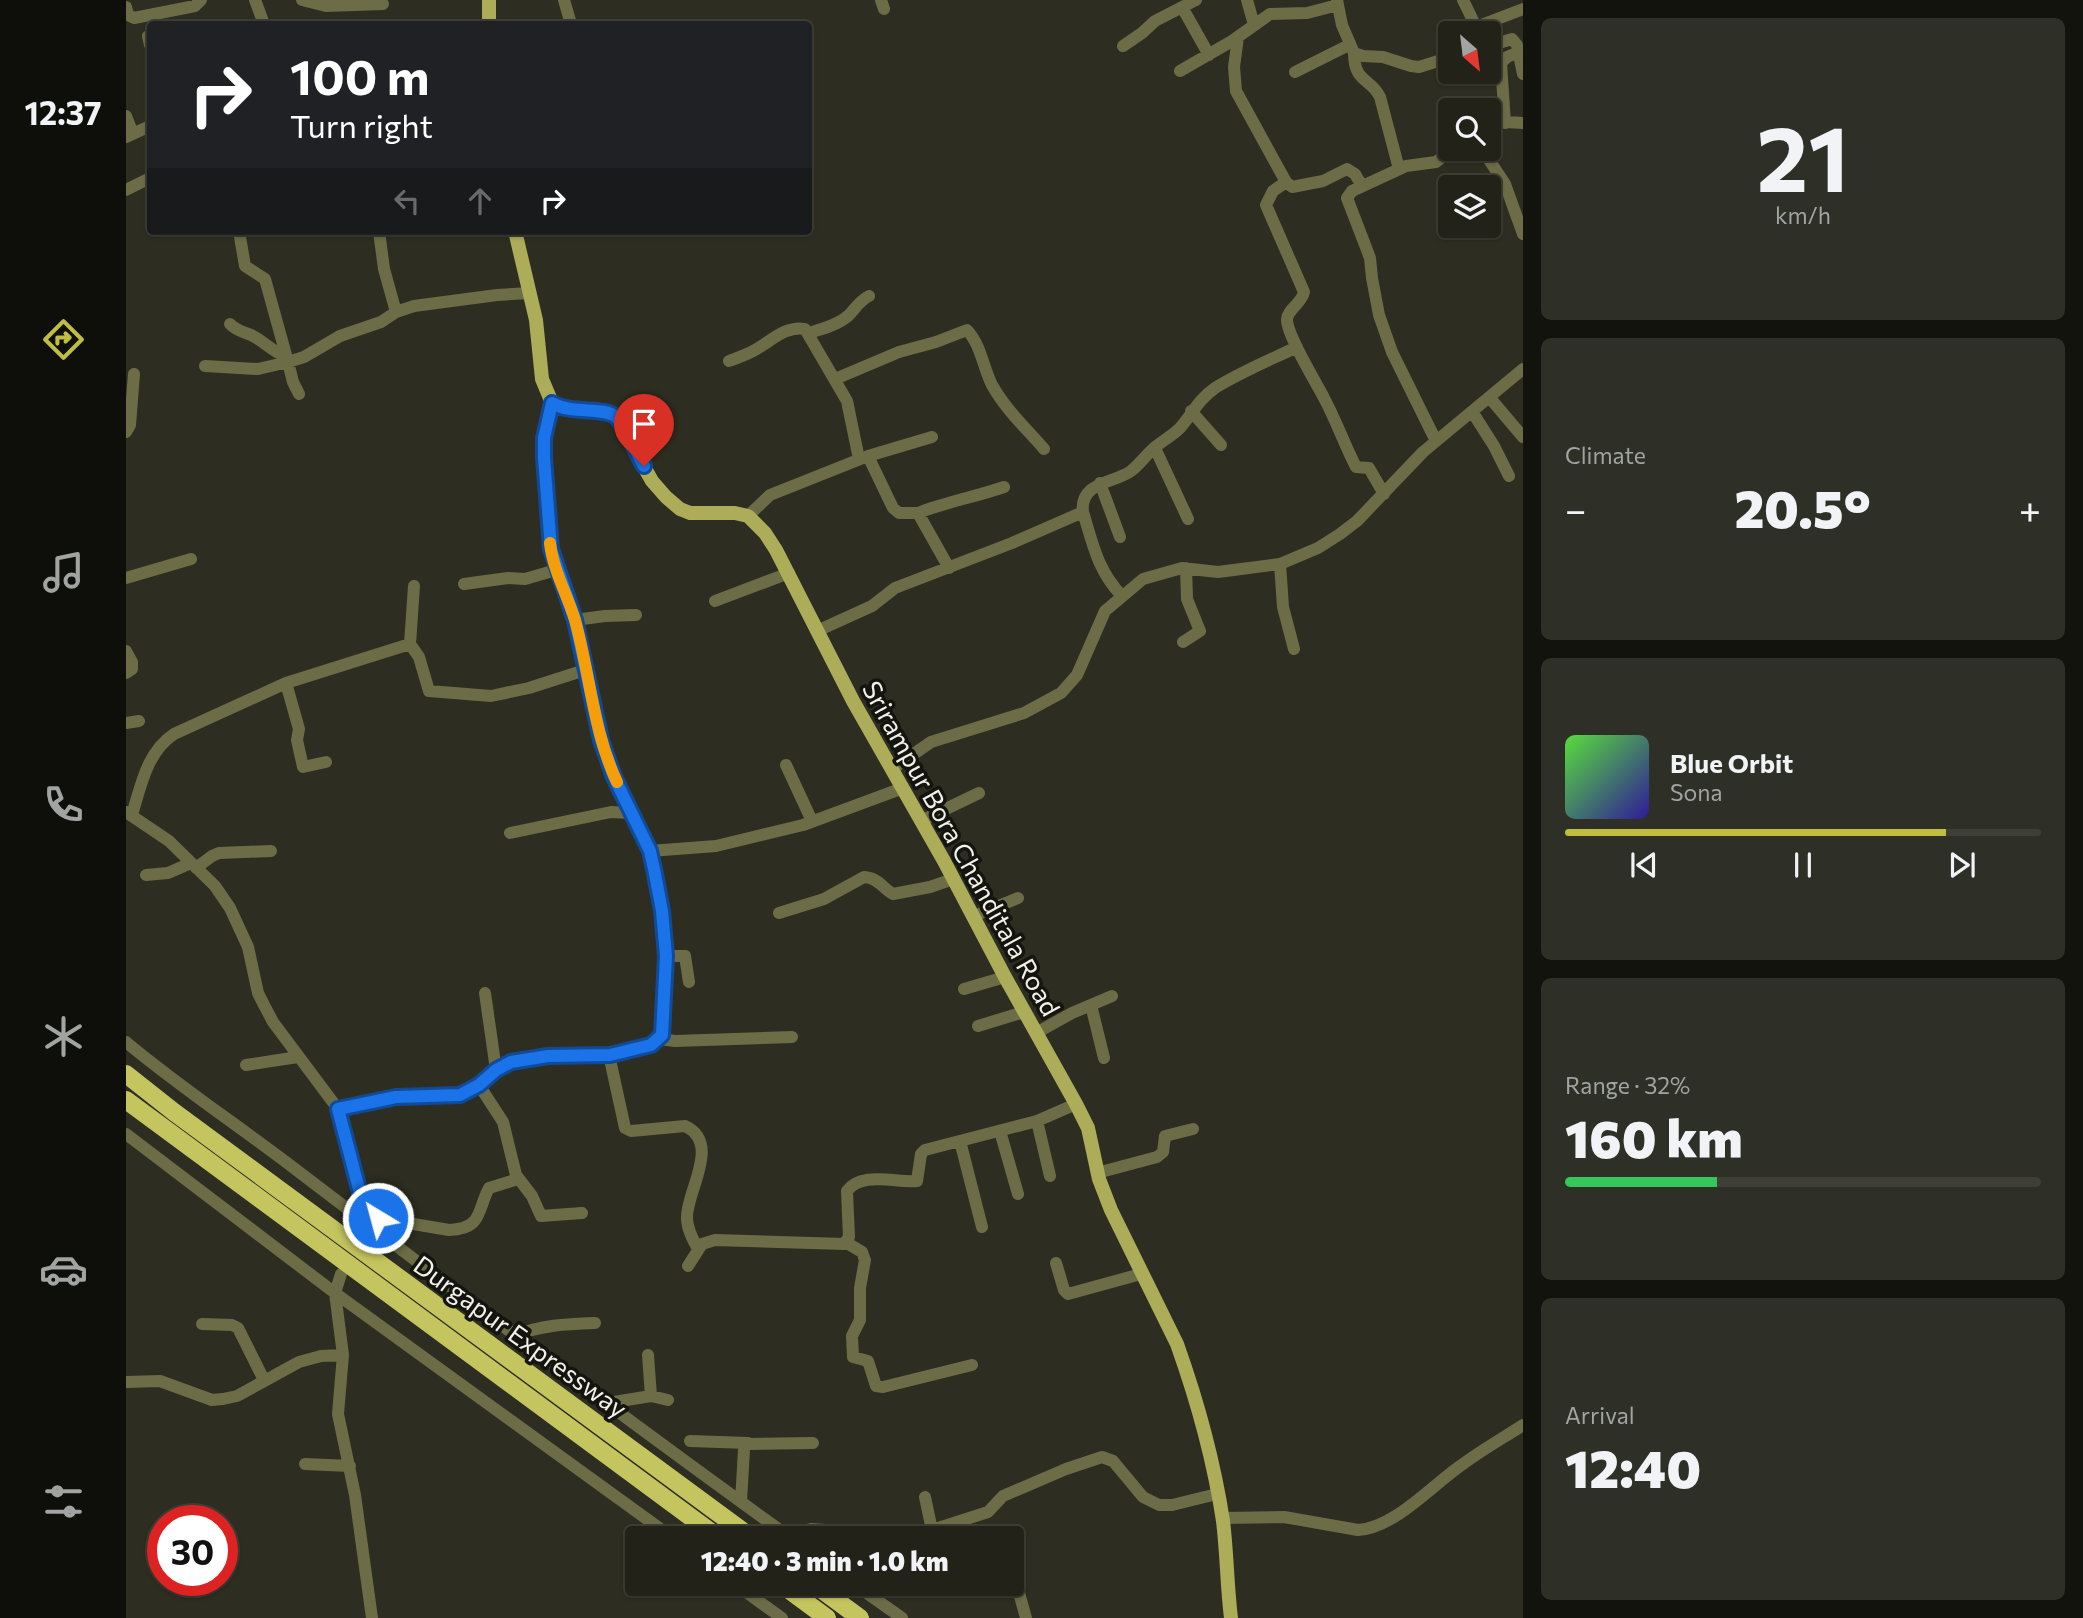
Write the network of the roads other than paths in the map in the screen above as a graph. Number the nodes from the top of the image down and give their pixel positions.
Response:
1 (201, 0) edge
2 (302, 0) edge
3 (489, 0) edge
4 (564, 0) edge
5 (1196, 0) edge
6 (1247, 0) edge
7 (1464, 0) edge
8 (257, 1) edge
9 (1338, 2) edge
10 (383, 4) dead end
11 (1310, 6) edge
12 (1182, 7) junction
13 (126, 8) edge
14 (1523, 9) edge
15 (263, 21) edge
16 (489, 21) edge
17 (570, 21) edge
18 (1474, 21) edge
19 (1497, 21) edge
20 (1254, 24) junction
21 (1238, 37) junction
22 (1502, 42) edge
23 (1122, 46) dead end
24 (1351, 49) junction
25 (1519, 52) junction
26 (1209, 55) junction
27 (1438, 61) edge
28 (1180, 71) dead end
29 (1295, 72) dead end
30 (1523, 74) edge
31 (126, 116) edge
32 (1501, 123) edge
33 (1505, 123) junction
34 (1523, 123) edge
35 (147, 127) edge
36 (129, 135) edge
37 (1438, 160) edge
38 (1490, 161) edge
39 (1399, 169) junction
40 (147, 180) edge
41 (1286, 182) junction
42 (1362, 186) junction
43 (126, 190) edge
44 (1520, 210) edge
45 (1523, 234) edge
46 (240, 235) edge
47 (380, 235) edge
48 (516, 235) edge
49 (530, 293) junction
50 (869, 296) dead end
51 (396, 312) junction
52 (230, 324) dead end
53 (809, 333) junction
54 (1297, 347) junction
55 (288, 359) junction
56 (729, 361) dead end
57 (205, 366) dead end
58 (1523, 369) edge
59 (134, 374) dead end
60 (835, 380) junction
61 (299, 394) dead end
62 (1490, 398) junction
63 (552, 403) junction
64 (1191, 411) junction
65 (1473, 413) junction
66 (126, 432) edge
67 (1523, 436) edge
68 (932, 437) dead end
69 (1436, 441) junction
70 (1221, 445) dead end
71 (1155, 448) junction
72 (1044, 449) dead end
73 (864, 458) junction
74 (1509, 475) dead end
75 (1100, 483) junction
76 (1004, 487) dead end
77 (1384, 494) junction
78 (1083, 512) junction
79 (918, 513) junction
80 (748, 516) junction
81 (1188, 519) dead end
82 (1120, 537) dead end
83 (191, 559) dead end
84 (1280, 565) junction
85 (949, 568) junction
86 (1186, 568) junction
87 (556, 570) junction
88 (789, 573) junction
89 (126, 578) edge
90 (464, 584) dead end
91 (414, 586) dead end
92 (1122, 596) junction
93 (715, 601) dead end
94 (636, 615) dead end
95 (575, 620) junction
96 (817, 631) junction
97 (1184, 642) dead end
98 (410, 644) junction
99 (1294, 649) dead end
100 (126, 652) edge
101 (586, 670) junction
102 (126, 673) edge
103 (286, 683) junction
104 (326, 762) dead end
105 (786, 765) dead end
106 (892, 769) junction
107 (903, 788) junction
108 (979, 793) dead end
109 (129, 814) edge
110 (631, 814) junction
111 (812, 821) junction
112 (921, 821) junction
113 (510, 833) dead end
114 (271, 851) dead end
115 (650, 851) junction
116 (194, 865) junction
117 (146, 875) dead end
118 (953, 879) junction
119 (1018, 898) dead end
120 (779, 913) dead end
121 (974, 916) junction
122 (666, 956) junction
123 (1005, 977) junction
124 (689, 982) dead end
125 (964, 989) dead end
126 (485, 993) dead end
127 (1112, 996) dead end
128 (1091, 1005) junction
129 (1024, 1012) junction
130 (978, 1026) dead end
131 (1036, 1033) junction
132 (792, 1037) dead end
133 (660, 1039) junction
134 (126, 1042) edge
135 (610, 1055) junction
136 (298, 1057) junction
137 (1104, 1058) dead end
138 (246, 1065) dead end
139 (496, 1070) junction
140 (126, 1074) edge
141 (479, 1085) junction
142 (126, 1100) edge
143 (1076, 1104) junction
144 (338, 1109) junction
145 (1037, 1121) junction
146 (1193, 1129) dead end
147 (1000, 1131) junction
148 (126, 1135) edge
149 (960, 1141) junction
150 (1097, 1173) junction
151 (1051, 1176) dead end
152 (518, 1179) junction
153 (1018, 1195) dead end
154 (582, 1213) dead end
155 (367, 1221) junction
156 (982, 1227) dead end
157 (360, 1238) dead end
158 (846, 1243) junction
159 (698, 1250) junction
160 (1056, 1263) dead end
161 (688, 1266) dead end
162 (341, 1274) dead end
163 (1141, 1274) junction
164 (335, 1293) junction
165 (595, 1323) dead end
166 (202, 1324) dead end
167 (514, 1336) junction
168 (343, 1355) junction
169 (648, 1355) dead end
170 (972, 1365) dead end
171 (264, 1380) junction
172 (126, 1382) edge
173 (651, 1396) junction
174 (668, 1400) dead end
175 (608, 1404) junction
176 (1523, 1425) edge
177 (690, 1441) dead end
178 (748, 1443) junction
179 (813, 1443) dead end
180 (305, 1464) dead end
181 (350, 1466) junction
182 (1217, 1494) junction
183 (925, 1497) dead end
184 (741, 1502) junction
185 (1222, 1518) junction
186 (657, 1526) edge
187 (703, 1526) edge
188 (736, 1526) edge
189 (776, 1526) edge
190 (931, 1526) edge
191 (956, 1526) edge
192 (752, 1596) edge
193 (797, 1596) edge
194 (830, 1596) edge
195 (871, 1596) edge
196 (1020, 1596) edge
197 (372, 1618) edge
198 (782, 1618) edge
199 (827, 1618) edge
200 (860, 1618) edge
201 (902, 1618) edge
202 (1026, 1618) edge
203 (1231, 1618) edge

1 - 13 street
2 - 10 street
3 - 16 main road
4 - 17 street
5 - 12 street
6 - 20 street
7 - 18 street
8 - 15 street
9 - 11 street
9 - 24 street
11 - 20 street
12 - 23 street
12 - 26 street
14 - 19 street
20 - 21 street
21 - 26 street
21 - 41 street
22 - 25 street
24 - 27 street
24 - 29 street
24 - 39 street
25 - 30 street
25 - 33 street
26 - 28 street
31 - 36 street
32 - 33 street
33 - 34 street
35 - 36 street
37 - 39 street
38 - 44 street
39 - 42 street
40 - 43 street
41 - 42 street
41 - 54 street
42 - 69 street
44 - 45 street
46 - 55 street
47 - 51 street
48 - 49 main road
49 - 51 street
49 - 63 main road
50 - 53 street
51 - 55 street
52 - 55 street
53 - 56 street
53 - 60 street
54 - 64 street
54 - 77 street
55 - 57 street
55 - 61 street
58 - 62 street
59 - 66 street
60 - 72 street
60 - 73 street
62 - 65 street
62 - 67 street
63 - 80 main road
63 - 87 street
64 - 70 street
64 - 71 street
65 - 69 street
65 - 74 street
68 - 73 street
69 - 77 street
71 - 75 street
71 - 81 street
73 - 79 street
73 - 80 street
75 - 78 street
75 - 82 street
76 - 79 street
77 - 84 street
78 - 85 street
78 - 92 street
79 - 85 street
80 - 88 main road, Srirampur Bora Chanditala Road
83 - 89 street
84 - 86 street
84 - 99 street
85 - 96 street
86 - 92 street
86 - 97 street
87 - 90 street
87 - 95 street
88 - 93 street
88 - 96 main road, Srirampur Bora Chanditala Road
91 - 98 street
92 - 106 street
94 - 95 street
95 - 101 street
96 - 106 main road, Srirampur Bora Chanditala Road
98 - 101 street
98 - 103 street
100 - 102 street
101 - 110 street
103 - 104 street
103 - 109 street
105 - 111 street
106 - 107 main road, Srirampur Bora Chanditala Road
107 - 111 street
107 - 112 main road, Srirampur Bora Chanditala Road
108 - 112 street
109 - 116 street
110 - 113 street
110 - 115 street
111 - 115 street
112 - 118 main road, Srirampur Bora Chanditala Road
114 - 116 street
115 - 122 street
116 - 117 street
116 - 136 street
118 - 120 street
118 - 121 main road, Srirampur Bora Chanditala Road
119 - 121 street
121 - 123 main road, Srirampur Bora Chanditala Road
122 - 124 street
122 - 133 street
123 - 125 street
123 - 129 main road, Srirampur Bora Chanditala Road
126 - 139 street
127 - 128 street
128 - 131 street
128 - 137 street
129 - 130 street
129 - 131 main road, Srirampur Bora Chanditala Road
131 - 143 main road, Srirampur Bora Chanditala Road
132 - 133 street
133 - 135 street
134 - 155 street
135 - 139 street
135 - 159 street
136 - 138 street
136 - 144 street
139 - 141 street
140 - 188 highway, Durgapur Expressway
141 - 144 street
141 - 152 street
142 - 187 highway, Durgapur Expressway
143 - 145 street
143 - 150 main road, Srirampur Bora Chanditala Road
144 - 155 street
145 - 147 street
145 - 151 street
146 - 150 street
147 - 149 street
147 - 153 street
148 - 164 street
149 - 156 street
149 - 158 street
150 - 163 main road, Srirampur Bora Chanditala Road
152 - 154 street
152 - 155 street
155 - 157 street
155 - 167 street
158 - 159 street
158 - 170 street
159 - 161 street
160 - 163 street
162 - 164 street
163 - 182 main road, Srirampur Bora Chanditala Road
164 - 168 street
164 - 186 street
165 - 167 street
166 - 171 street
167 - 175 street
168 - 171 street
168 - 181 street
169 - 173 street
171 - 172 street
173 - 174 street
173 - 175 street
175 - 184 street
176 - 185 street
177 - 178 street
178 - 179 street
178 - 184 street
180 - 181 street
181 - 197 street
182 - 185 main road, Srirampur Bora Chanditala Road
182 - 191 street
183 - 190 street
184 - 189 street
185 - 203 main road, Srirampur Bora Chanditala Road
192 - 198 street
193 - 199 highway
194 - 200 highway
195 - 201 street
196 - 202 street

